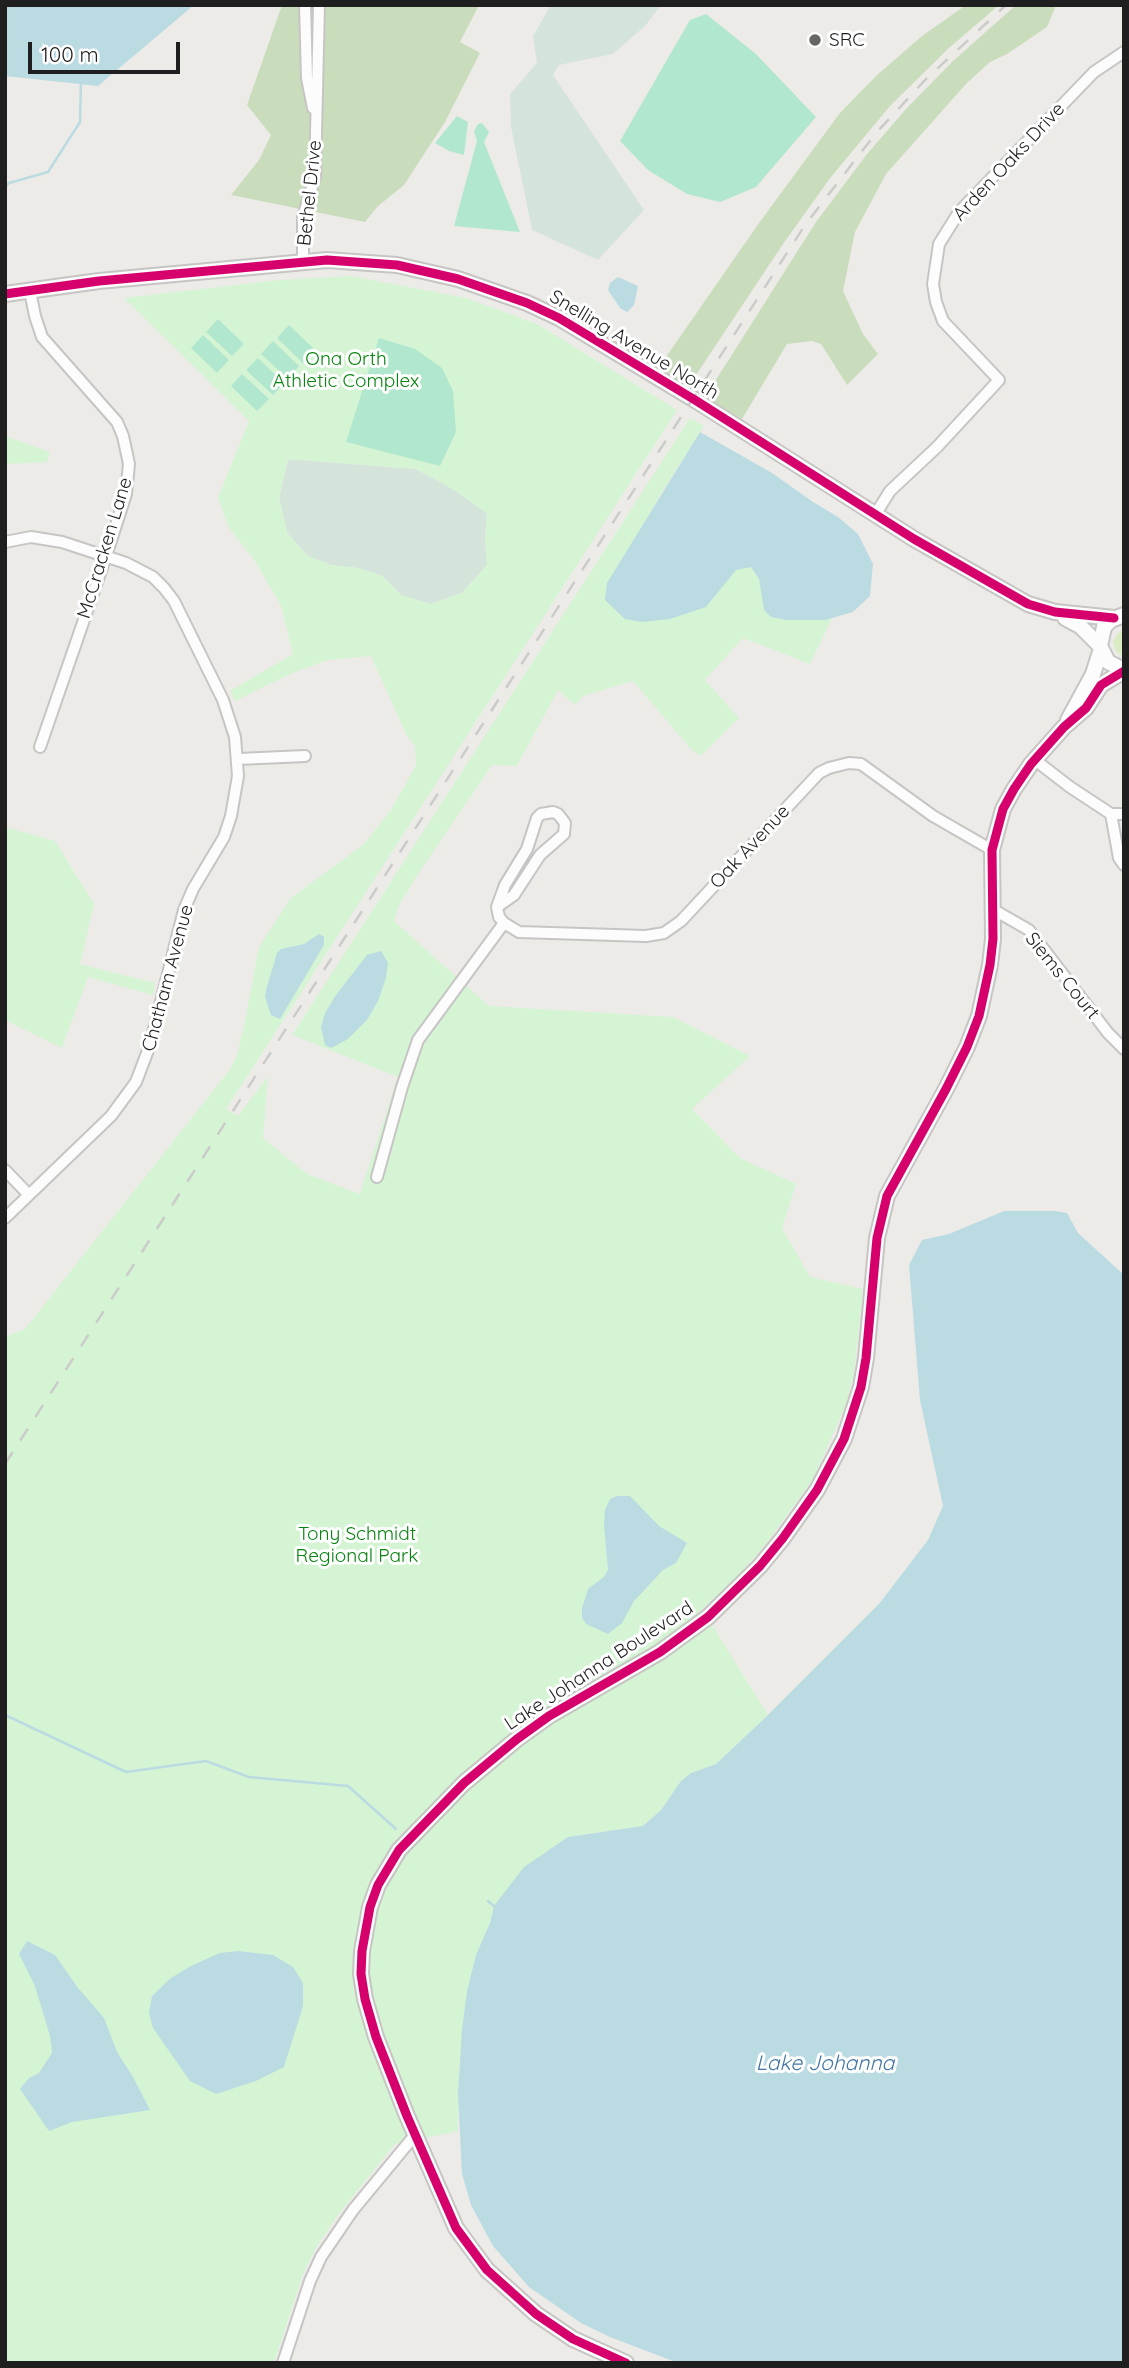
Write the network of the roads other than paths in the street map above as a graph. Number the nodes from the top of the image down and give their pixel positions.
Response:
1 (305, 5) edge
2 (319, 5) edge
3 (1124, 52) edge
4 (317, 124) junction
5 (303, 262) junction
6 (30, 291) junction
7 (5, 294) edge
8 (875, 515) junction
9 (5, 541) edge
10 (106, 556) junction
11 (1055, 612) junction
12 (1119, 617) edge
13 (1100, 647) junction
14 (1124, 670) edge
15 (1064, 727) junction
16 (40, 747) dead end
17 (305, 756) dead end
18 (237, 759) junction
19 (1035, 760) junction
20 (1111, 814) junction
21 (1124, 814) edge
22 (992, 850) junction
23 (1124, 865) edge
24 (497, 907) junction
25 (994, 910) junction
26 (504, 923) junction
27 (1124, 1049) edge
28 (5, 1170) edge
29 (377, 1177) dead end
30 (29, 1195) junction
31 (5, 1218) edge
32 (415, 2135) junction
33 (283, 2363) edge
34 (626, 2363) edge

1 - 4 street, Bethel Drive
2 - 4 street, Bethel Drive
3 - 8 street, Arden Oaks Drive
4 - 5 street, Bethel Drive
5 - 6 street, Snelling Avenue North
5 - 8 street, Snelling Avenue North
6 - 7 street, Snelling Avenue North
6 - 10 street, McCracken Lane
8 - 11 street, Snelling Avenue North
9 - 10 street, Chatham Avenue
10 - 16 street, McCracken Lane
10 - 18 street, Chatham Avenue
11 - 12 street, Snelling Avenue North
11 - 13 street, Snelling Avenue North
12 - 13 street, Lake Johanna Boulevard
13 - 14 street, Snelling Avenue North
13 - 15 street, Lake Johanna Boulevard
14 - 15 street, Lake Johanna Boulevard
15 - 19 street, Lake Johanna Boulevard
17 - 18 street
18 - 30 street, Chatham Avenue
19 - 20 street
19 - 22 street, Lake Johanna Boulevard
20 - 21 street
20 - 23 street
22 - 25 street, Lake Johanna Boulevard
22 - 26 street, Oak Avenue
24 - 24 street
24 - 26 street
25 - 27 street, Siems Court
25 - 32 street, Lake Johanna Boulevard
26 - 29 street
28 - 30 street
30 - 31 street, Chatham Avenue
32 - 33 street
32 - 34 street, Lake Johanna Boulevard

